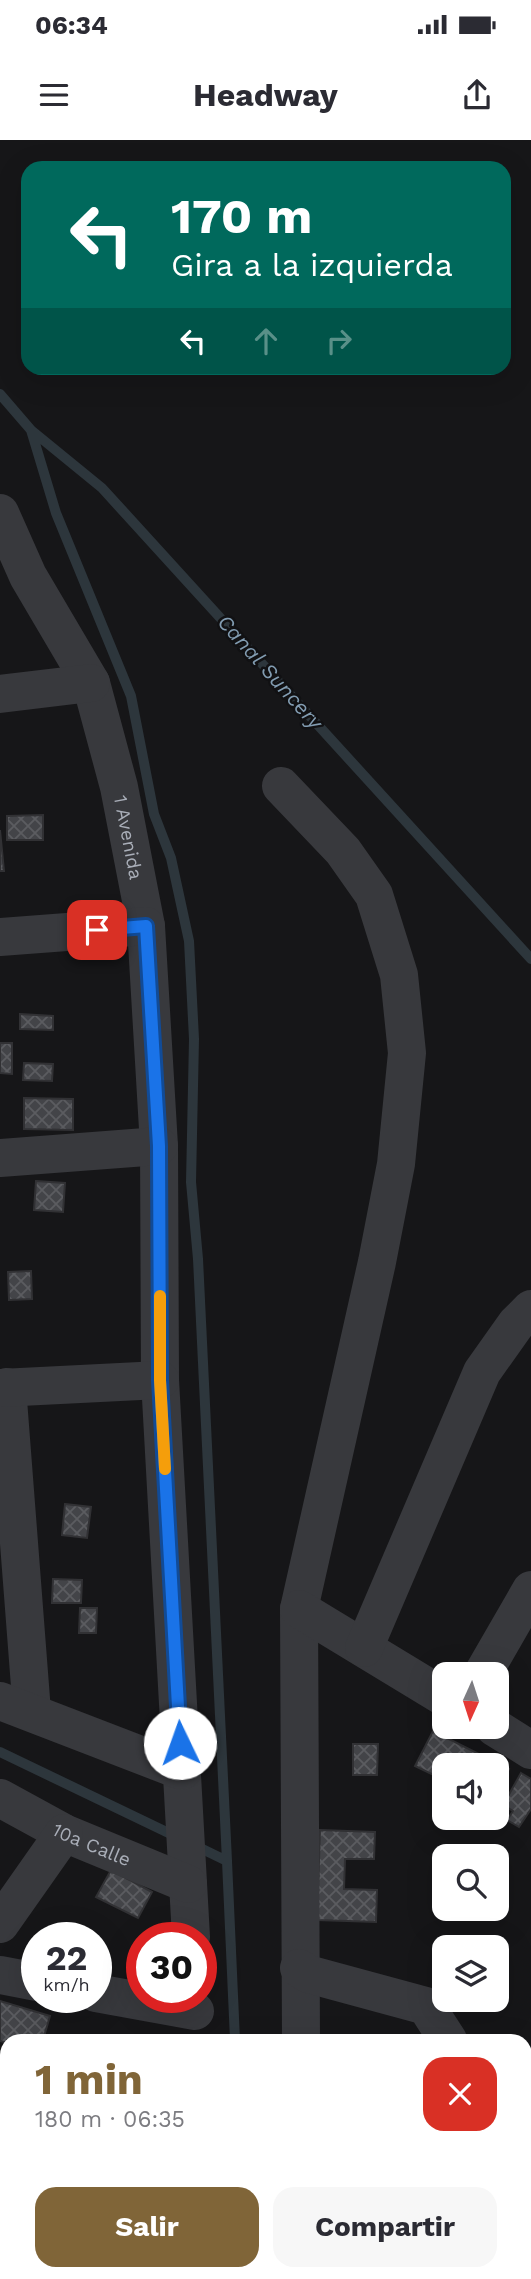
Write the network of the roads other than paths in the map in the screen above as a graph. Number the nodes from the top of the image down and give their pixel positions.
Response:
1 (0, 513) edge
2 (91, 683) junction
3 (0, 694) edge
4 (281, 786) dead end
5 (146, 926) junction
6 (0, 937) edge
7 (159, 1146) junction
8 (0, 1158) edge
9 (531, 1310) edge
10 (160, 1380) junction
11 (3, 1388) edge
12 (531, 1590) edge
13 (299, 1609) junction
14 (364, 1648) junction
15 (489, 1662) edge
16 (432, 1690) edge
17 (16, 1707) edge
18 (509, 1736) edge
19 (531, 1750) edge
20 (182, 1771) junction
21 (0, 1798) edge
22 (64, 1833) junction
23 (187, 1872) junction
24 (190, 1922) edge
25 (0, 1924) edge
26 (299, 1968) junction
27 (0, 1975) edge
28 (21, 1979) edge
29 (112, 1997) edge
30 (195, 2016) edge
31 (301, 2034) edge
32 (444, 2034) edge

1 - 2 street, 1 Avenida
2 - 3 street
2 - 5 street, 1 Avenida
4 - 13 street
5 - 6 street
5 - 7 street, 1 Avenida
7 - 8 street
7 - 10 street, 1 Avenida
9 - 14 street
10 - 11 street
10 - 20 street, 1 Avenida
11 - 17 street
12 - 15 street
13 - 14 street
13 - 26 street
14 - 16 street
17 - 20 street
18 - 19 street
20 - 23 street, 1 Avenida
21 - 22 street, 10a Calle
22 - 23 street, 10a Calle
22 - 25 street
23 - 24 street, 1 Avenida
26 - 31 street
26 - 32 street
27 - 28 street
29 - 30 street

